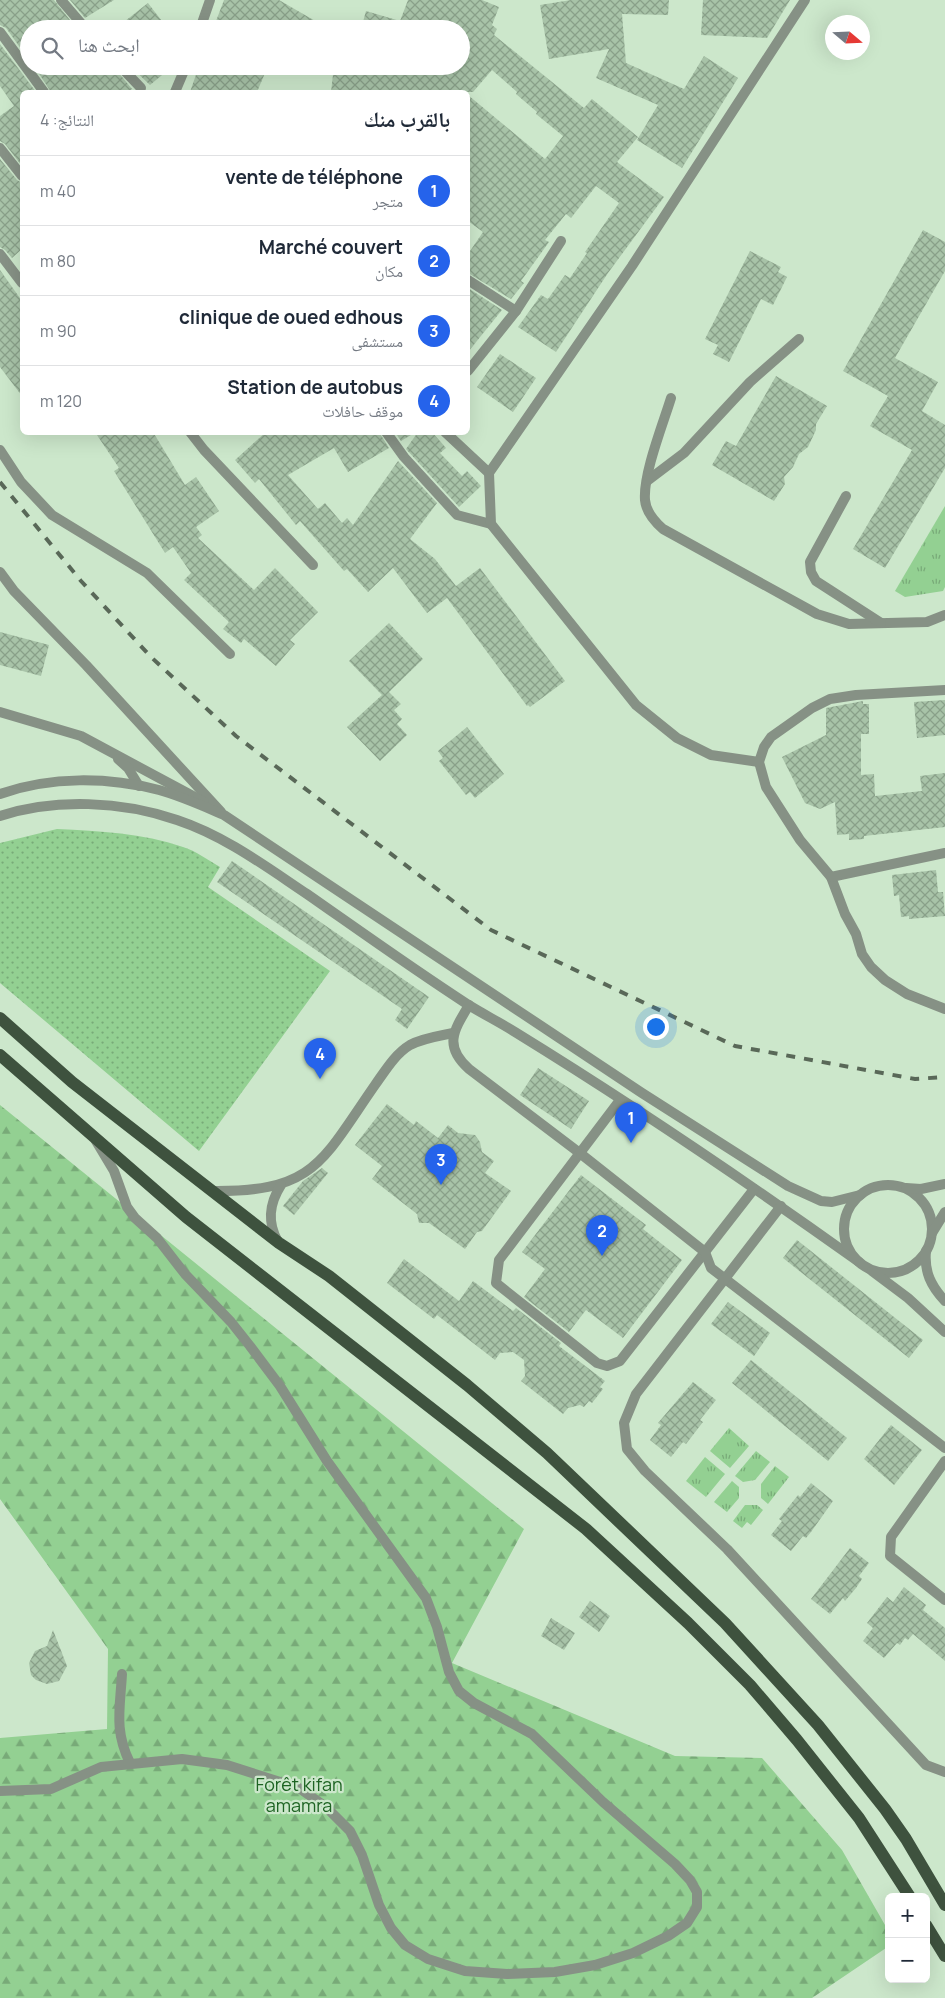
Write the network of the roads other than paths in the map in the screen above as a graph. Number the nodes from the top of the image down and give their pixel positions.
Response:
1 (61, 0) edge
2 (210, 0) edge
3 (805, 0) edge
4 (78, 20) edge
5 (203, 20) edge
6 (0, 32) edge
7 (20, 59) edge
8 (32, 75) edge
9 (129, 75) edge
10 (182, 75) edge
11 (141, 88) dead end
12 (43, 90) edge
13 (176, 90) edge
14 (0, 148) edge
15 (20, 173) edge
16 (561, 241) dead end
17 (0, 254) edge
18 (20, 279) edge
19 (470, 281) edge
20 (516, 311) junction
21 (799, 339) dead end
22 (470, 368) edge
23 (671, 398) dead end
24 (192, 435) edge
25 (388, 435) edge
26 (448, 435) edge
27 (0, 450) edge
28 (489, 472) junction
29 (647, 481) junction
30 (846, 496) dead end
31 (491, 524) junction
32 (312, 565) dead end
33 (0, 572) edge
34 (945, 615) edge
35 (882, 624) junction
36 (230, 654) dead end
37 (945, 690) edge
38 (0, 712) edge
39 (104, 748) junction
40 (759, 762) junction
41 (139, 786) junction
42 (0, 794) edge
43 (224, 815) junction
44 (0, 816) edge
45 (945, 852) edge
46 (831, 877) junction
47 (469, 1005) junction
48 (945, 1009) edge
49 (0, 1018) edge
50 (454, 1033) junction
51 (0, 1055) edge
52 (620, 1100) junction
53 (93, 1136) junction
54 (581, 1154) junction
55 (281, 1184) junction
56 (945, 1184) edge
57 (902, 1187) junction
58 (754, 1188) junction
59 (213, 1191) junction
60 (860, 1195) junction
61 (780, 1206) junction
62 (945, 1212) edge
63 (279, 1243) junction
64 (928, 1244) junction
65 (705, 1252) junction
66 (863, 1265) junction
67 (724, 1278) junction
68 (945, 1301) edge
69 (945, 1332) edge
70 (945, 1448) edge
71 (945, 1461) edge
72 (945, 1600) edge
73 (122, 1674) dead end
74 (130, 1763) junction
75 (945, 1772) edge
76 (0, 1791) edge
77 (907, 1893) edge
78 (945, 1905) edge
79 (930, 1931) edge
80 (945, 1956) edge

1 - 4 street
2 - 5 street
3 - 28 street
6 - 7 street
8 - 12 street
9 - 11 street
10 - 13 street
14 - 15 street
16 - 20 street
17 - 18 street
19 - 20 street
20 - 22 street
21 - 29 street
23 - 29 street
24 - 32 street
25 - 31 street
26 - 28 street
27 - 36 street
28 - 31 street
29 - 35 street
30 - 35 street
31 - 40 street
33 - 43 street
34 - 35 street
37 - 40 street
38 - 39 street
39 - 41 street
39 - 43 street
40 - 46 street
41 - 42 street
41 - 43 street
43 - 60 street
44 - 47 street
45 - 46 street
46 - 48 street
47 - 50 street
47 - 52 street
49 - 59 main road
50 - 54 street
50 - 55 street
51 - 53 main road
52 - 54 street
52 - 58 street
53 - 74 street
53 - 77 main road
54 - 65 street
54 - 65 street
55 - 59 street
55 - 63 street
56 - 57 street
57 - 60 street
57 - 64 street
58 - 61 street
58 - 65 street
59 - 63 main road
60 - 66 street
61 - 66 street
61 - 67 street
62 - 64 street
63 - 78 main road
64 - 66 street
64 - 68 street
65 - 67 street
66 - 69 street
67 - 70 street
67 - 75 street
71 - 72 street
73 - 74 street
74 - 76 street
79 - 80 main road

